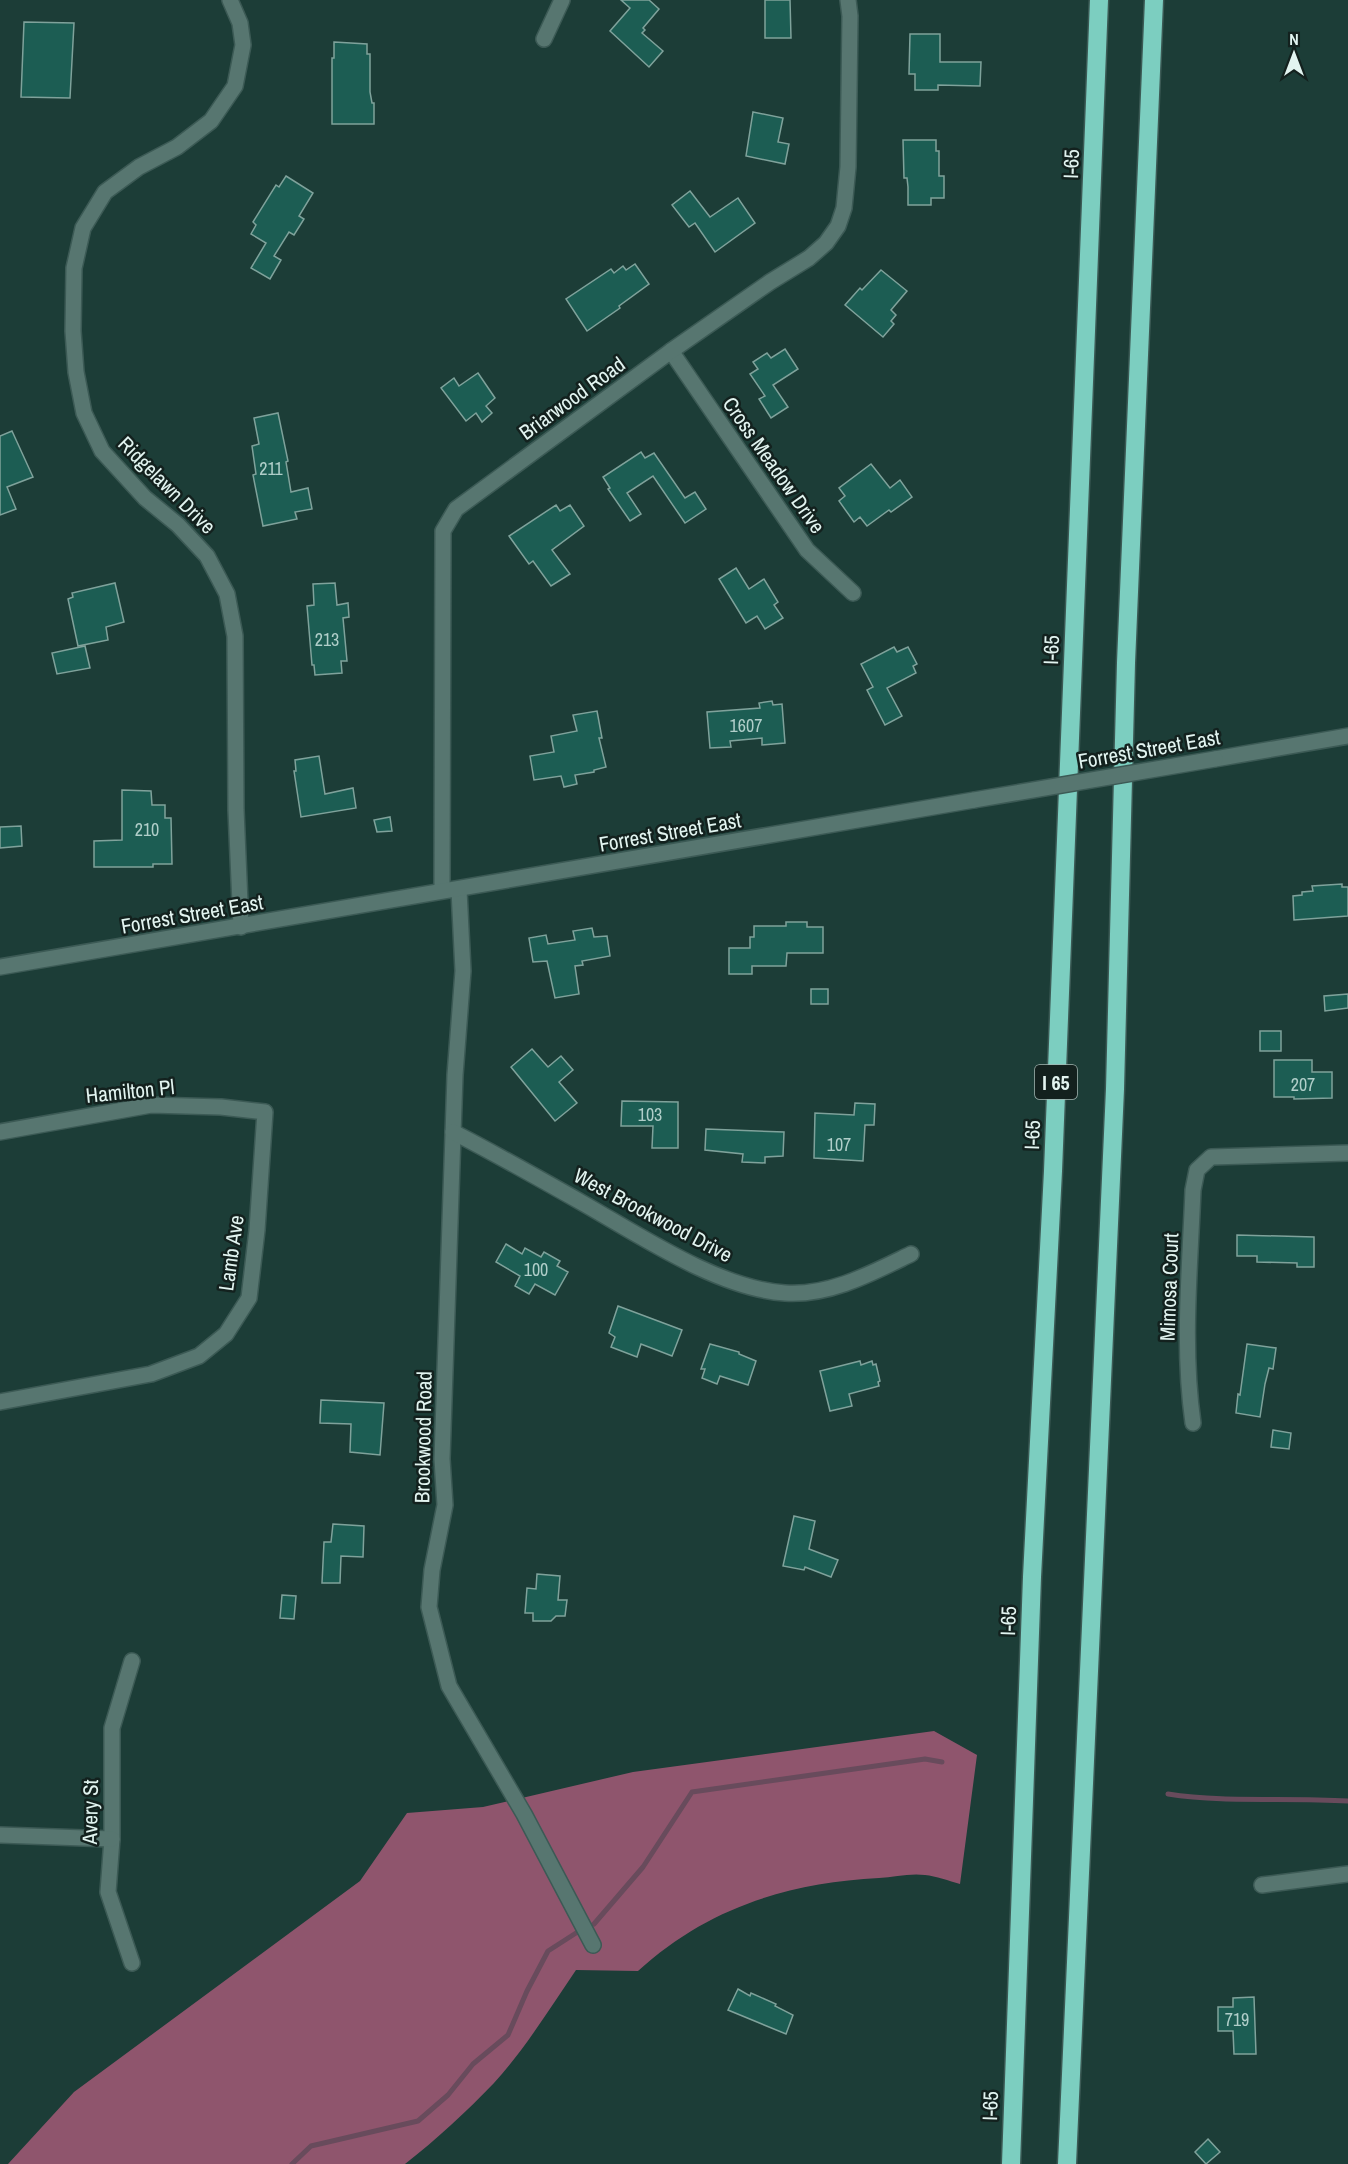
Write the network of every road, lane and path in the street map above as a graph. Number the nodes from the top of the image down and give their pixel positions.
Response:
1 (230, 0) edge
2 (562, 0) edge
3 (848, 0) edge
4 (1099, 0) edge
5 (1154, 0) edge
6 (544, 39) dead end
7 (671, 351) junction
8 (853, 593) dead end
9 (1348, 736) edge
10 (442, 890) junction
11 (459, 890) junction
12 (241, 927) junction
13 (0, 967) edge
14 (265, 1112) joint
15 (0, 1132) edge
16 (453, 1132) junction
17 (1348, 1153) edge
18 (911, 1254) dead end
19 (0, 1402) edge
20 (1192, 1423) dead end
21 (132, 1661) dead end
22 (0, 1835) edge
23 (112, 1839) junction
24 (1348, 1874) edge
25 (1262, 1885) dead end
26 (593, 1945) dead end
27 (132, 1963) dead end
28 (1011, 2164) edge
29 (1067, 2164) edge

1 - 12 street, Ridgelawn Drive
2 - 6 street
3 - 7 street, Briarwood Road
4 - 28 highway, I-65 / I 65
5 - 29 highway
7 - 8 street, Cross Meadow Drive
7 - 10 street, Briarwood Road
9 - 11 street, Forrest Street East, bridge
10 - 11 street, Forrest Street East
10 - 12 street, Forrest Street East
11 - 16 street, Brookwood Road
12 - 13 street, Forrest Street East
14 - 15 street, Hamilton Pl
14 - 19 street, Lamb Ave
16 - 18 street, West Brookwood Drive
16 - 26 street, Brookwood Road
17 - 20 street, Mimosa Court
21 - 23 street, Avery St
22 - 23 street
23 - 27 street, Avery St
24 - 25 street

